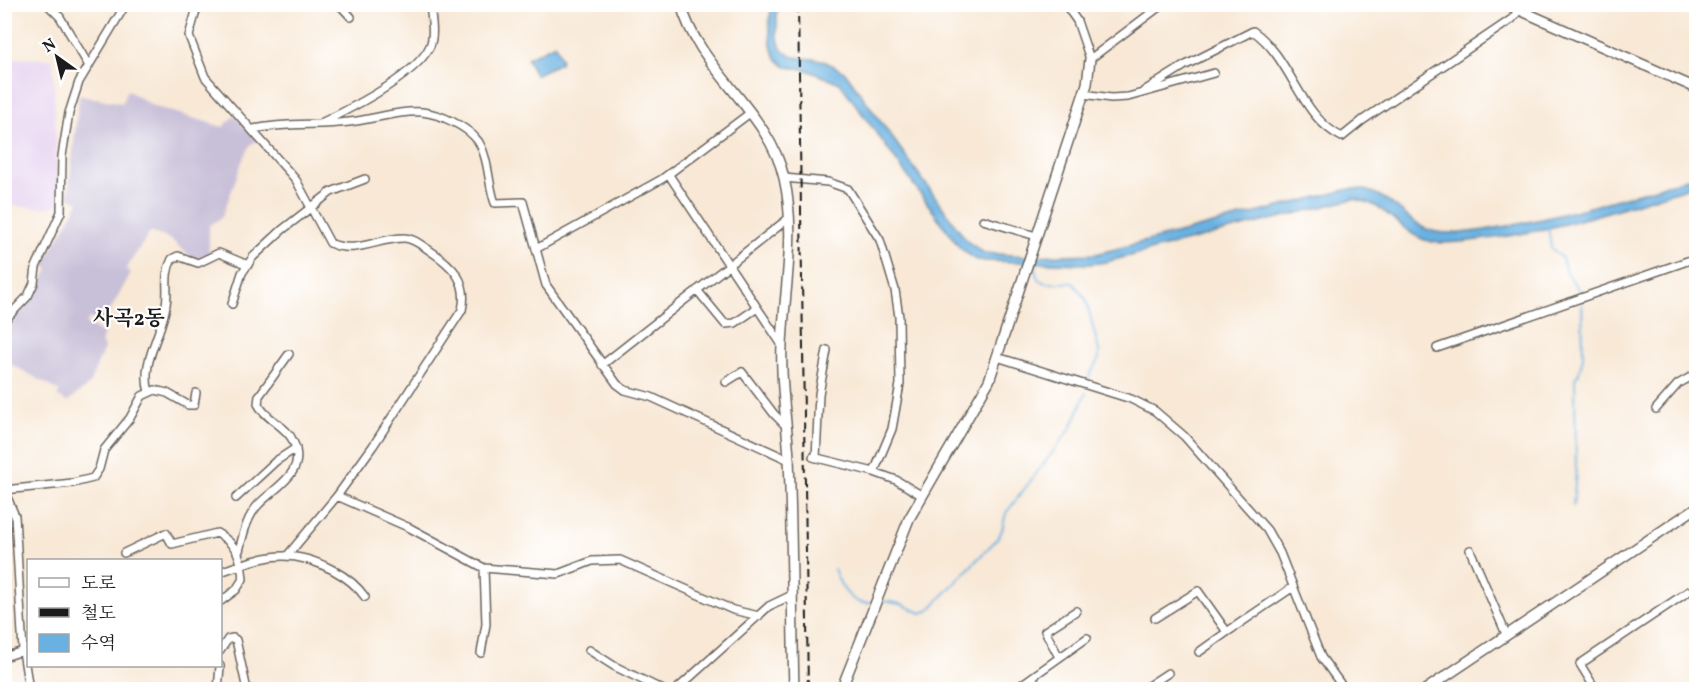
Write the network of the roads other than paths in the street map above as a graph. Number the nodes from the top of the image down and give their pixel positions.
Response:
1 (47, 4) edge
2 (126, 4) edge
3 (198, 4) edge
4 (339, 4) edge
5 (429, 4) edge
6 (681, 4) edge
7 (1065, 4) edge
8 (1163, 4) edge
9 (1506, 4) edge
10 (1519, 10) junction
11 (351, 17) dead end
12 (1090, 59) junction
13 (89, 66) junction
14 (1214, 73) dead end
15 (1695, 84) edge
16 (1144, 91) junction
17 (1084, 94) junction
18 (750, 112) junction
19 (315, 125) junction
20 (254, 129) junction
21 (669, 175) junction
22 (784, 178) junction
23 (364, 179) dead end
24 (309, 207) junction
25 (789, 219) junction
26 (984, 220) dead end
27 (1036, 237) junction
28 (536, 249) junction
29 (1696, 254) edge
30 (248, 265) junction
31 (728, 265) junction
32 (1696, 270) edge
33 (697, 290) junction
34 (232, 304) dead end
35 (757, 308) junction
36 (4, 321) edge
37 (782, 345) junction
38 (1437, 348) dead end
39 (827, 350) dead end
40 (289, 354) dead end
41 (997, 357) junction
42 (602, 365) junction
43 (1696, 374) edge
44 (726, 382) dead end
45 (149, 392) junction
46 (196, 393) dead end
47 (1656, 409) dead end
48 (785, 424) junction
49 (296, 448) junction
50 (789, 460) junction
51 (873, 472) junction
52 (4, 490) edge
53 (921, 495) junction
54 (337, 496) junction
55 (236, 498) dead end
56 (1696, 508) edge
57 (239, 550) junction
58 (1470, 550) dead end
59 (124, 553) dead end
60 (287, 556) junction
61 (242, 564) junction
62 (484, 568) junction
63 (222, 571) edge
64 (1293, 588) junction
65 (1689, 591) dead end
66 (792, 595) junction
67 (365, 597) dead end
68 (222, 600) edge
69 (1076, 611) dead end
70 (759, 616) junction
71 (1155, 618) dead end
72 (24, 622) edge
73 (1227, 632) junction
74 (1506, 634) junction
75 (1087, 638) dead end
76 (222, 648) edge
77 (589, 650) dead end
78 (23, 651) junction
79 (1199, 652) dead end
80 (481, 654) dead end
81 (4, 657) edge
82 (1059, 657) junction
83 (220, 667) edge
84 (1168, 673) dead end
85 (1032, 677) junction
86 (29, 690) edge
87 (218, 690) edge
88 (247, 690) edge
89 (663, 690) edge
90 (676, 690) edge
91 (794, 690) edge
92 (840, 690) edge
93 (1014, 690) edge
94 (1039, 690) edge
95 (1142, 690) edge
96 (1345, 690) edge
97 (1425, 690) edge
98 (1596, 690) edge

1 - 13 street
2 - 13 street
3 - 20 street
4 - 11 street
5 - 19 street
6 - 18 street
7 - 12 street
8 - 12 street
9 - 10 street
10 - 15 street
10 - 16 street
12 - 17 street
13 - 36 street
14 - 16 street
16 - 17 street
17 - 27 street
18 - 21 street
18 - 22 street
19 - 20 street
19 - 28 street
20 - 24 street
21 - 28 street
21 - 31 street
22 - 25 street
22 - 51 street
23 - 24 street
24 - 30 street
24 - 54 street
25 - 31 street
25 - 37 street
26 - 27 street
27 - 41 street
28 - 42 street
29 - 32 street
29 - 38 street
30 - 34 street
30 - 45 street
31 - 33 street
31 - 35 street
33 - 35 street
33 - 42 street
35 - 37 street
37 - 48 street
39 - 51 street
40 - 49 street
41 - 53 street
41 - 64 street
42 - 50 street
43 - 47 street
44 - 48 street
45 - 46 street
45 - 52 street
48 - 50 street
49 - 55 street
49 - 57 street
50 - 66 street
51 - 53 street
52 - 72 street
53 - 92 street
54 - 60 street
54 - 62 street
56 - 74 street
57 - 59 street
57 - 61 street
58 - 74 street
60 - 61 street
60 - 67 street
61 - 63 street
61 - 68 street
62 - 70 street
62 - 80 street
64 - 73 street
64 - 96 street
65 - 98 street
66 - 70 street
66 - 91 street
69 - 82 street
70 - 90 street
71 - 73 street
72 - 78 street
73 - 79 street
74 - 97 street
75 - 82 street
76 - 88 street
77 - 89 street
78 - 81 street
78 - 86 street
82 - 85 street
83 - 87 street
84 - 95 street
85 - 93 street
85 - 94 street

